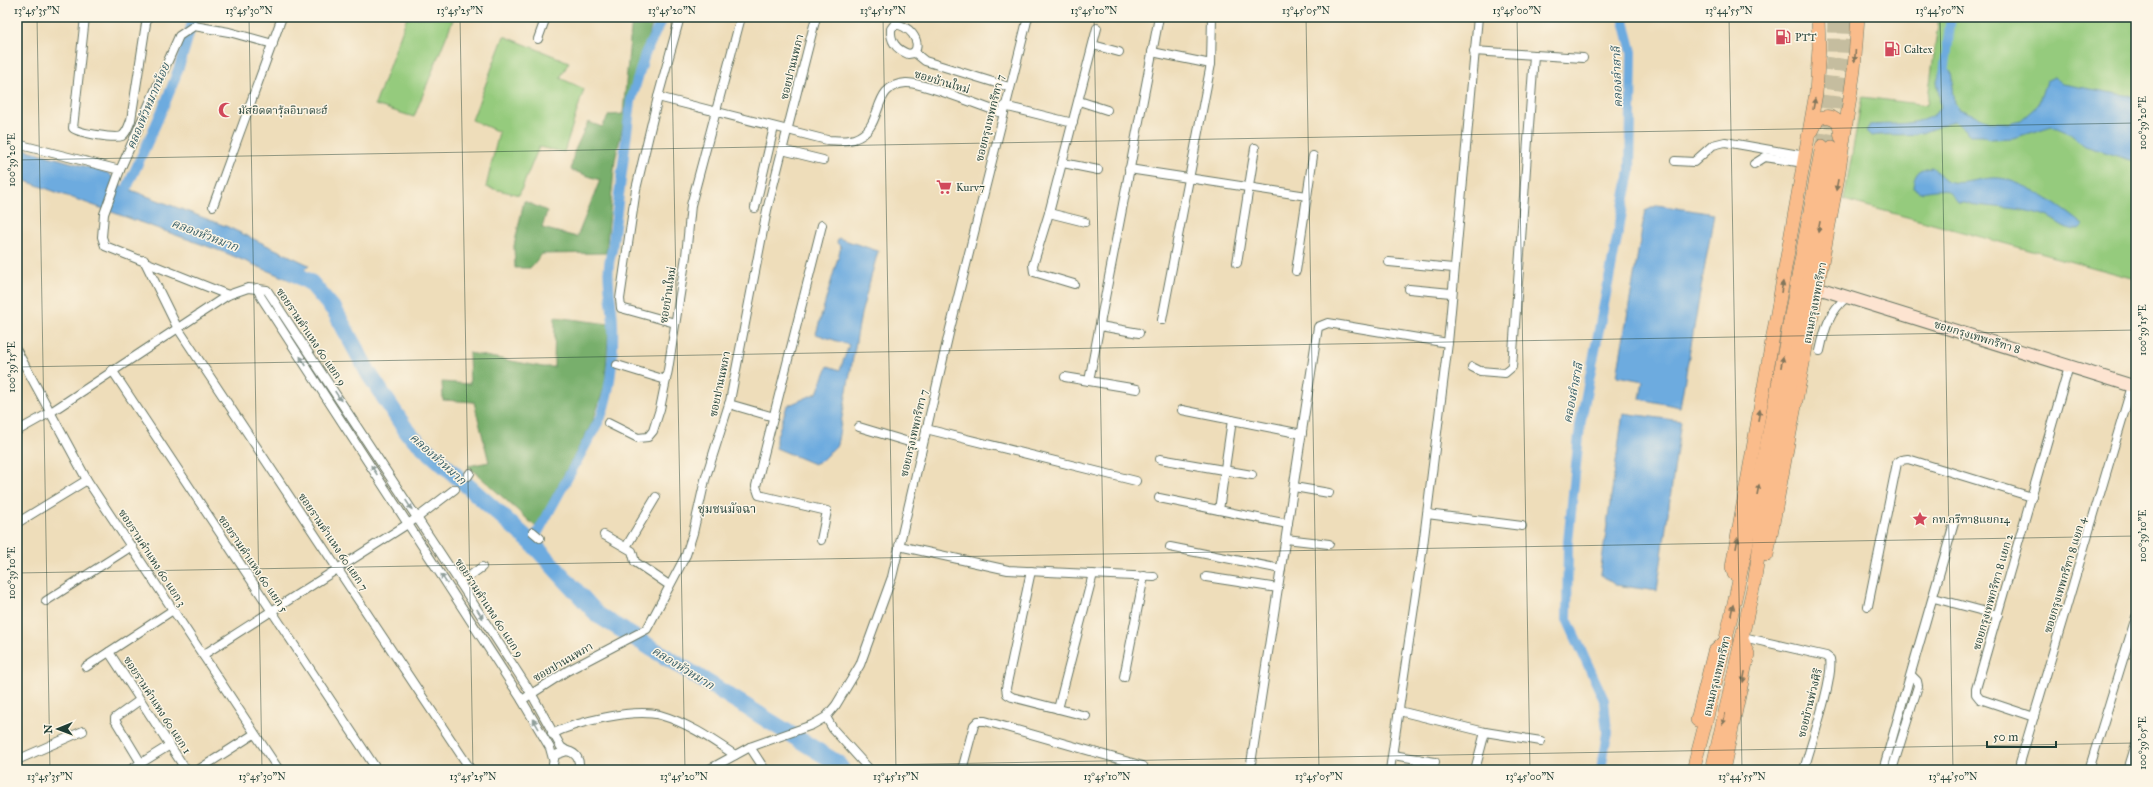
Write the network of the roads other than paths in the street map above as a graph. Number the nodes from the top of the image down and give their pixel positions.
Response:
1 (85, 17) edge
2 (147, 17) edge
3 (282, 17) edge
4 (546, 17) edge
5 (680, 17) edge
6 (741, 17) edge
7 (816, 17) edge
8 (906, 17) edge
9 (1028, 17) edge
10 (1159, 17) edge
11 (1212, 17) edge
12 (1478, 17) edge
13 (1818, 17) edge
14 (1822, 17) edge
15 (1858, 17) edge
16 (904, 26) junction
17 (1097, 28) dead end
18 (1818, 32) junction
19 (538, 39) dead end
20 (273, 44) junction
21 (1093, 45) junction
22 (1474, 51) junction
23 (914, 52) junction
24 (1120, 52) dead end
25 (1152, 52) junction
26 (1534, 55) junction
27 (1583, 58) dead end
28 (1211, 64) junction
29 (1009, 87) junction
30 (658, 97) junction
31 (1079, 101) junction
32 (1003, 110) junction
33 (1107, 110) dead end
34 (716, 112) junction
35 (1073, 123) junction
36 (774, 127) junction
37 (787, 130) junction
38 (1807, 142) junction
39 (17, 144) edge
40 (1255, 148) dead end
41 (1832, 148) junction
42 (782, 150) junction
43 (1313, 156) dead end
44 (823, 160) dead end
45 (1805, 160) junction
46 (1675, 161) dead end
47 (1063, 163) junction
48 (1754, 164) dead end
49 (1129, 169) junction
50 (1098, 170) dead end
51 (119, 173) junction
52 (1190, 178) junction
53 (1249, 187) junction
54 (1307, 196) junction
55 (212, 206) dead end
56 (755, 208) dead end
57 (1049, 213) junction
58 (1085, 222) dead end
59 (822, 224) dead end
60 (144, 260) junction
61 (1389, 262) dead end
62 (1237, 263) dead end
63 (1453, 268) junction
64 (1296, 271) dead end
65 (1074, 284) dead end
66 (257, 288) junction
67 (1409, 288) dead end
68 (1818, 288) junction
69 (1451, 293) junction
70 (228, 295) junction
71 (1846, 296) junction
72 (1162, 320) dead end
73 (675, 323) junction
74 (1100, 326) junction
75 (177, 327) junction
76 (1139, 333) dead end
77 (1448, 343) junction
78 (17, 351) edge
79 (1820, 351) dead end
80 (617, 365) dead end
81 (2069, 366) junction
82 (1472, 367) dead end
83 (112, 370) junction
84 (1065, 377) dead end
85 (666, 380) junction
86 (1089, 381) junction
87 (2134, 386) edge
88 (1137, 389) dead end
89 (729, 404) junction
90 (1182, 410) dead end
91 (51, 412) junction
92 (774, 417) junction
93 (1232, 420) junction
94 (608, 423) dead end
95 (859, 428) dead end
96 (926, 429) junction
97 (17, 431) edge
98 (1302, 434) junction
99 (922, 446) junction
100 (1160, 459) dead end
101 (1224, 470) junction
102 (1252, 475) dead end
103 (87, 480) junction
104 (1136, 480) dead end
105 (1294, 487) junction
106 (455, 489) dead end
107 (1329, 493) dead end
108 (656, 497) dead end
109 (2032, 497) junction
110 (1159, 498) dead end
111 (1219, 510) junction
112 (1426, 514) junction
113 (417, 518) junction
114 (17, 523) edge
115 (1954, 523) dead end
116 (408, 524) junction
117 (1288, 524) junction
118 (1522, 526) dead end
119 (533, 532) dead end
120 (604, 536) dead end
121 (540, 538) dead end
122 (1286, 539) junction
123 (820, 540) dead end
124 (1329, 544) dead end
125 (132, 546) junction
126 (900, 546) junction
127 (626, 547) junction
128 (1170, 547) dead end
129 (482, 567) dead end
130 (338, 569) junction
131 (1281, 569) junction
132 (1031, 571) junction
133 (1093, 574) junction
134 (1144, 576) junction
135 (1154, 577) dead end
136 (1206, 577) dead end
137 (1738, 580) junction
138 (460, 583) junction
139 (1754, 584) junction
140 (669, 585) junction
141 (1278, 588) junction
142 (1934, 598) junction
143 (46, 601) dead end
144 (1868, 606) dead end
145 (174, 610) junction
146 (272, 611) junction
147 (1998, 615) junction
148 (2136, 617) edge
149 (1743, 639) junction
150 (109, 652) junction
151 (203, 655) junction
152 (86, 666) dead end
153 (1911, 675) junction
154 (1124, 676) dead end
155 (531, 693) junction
156 (140, 700) junction
157 (522, 700) junction
158 (1058, 709) junction
159 (1399, 711) junction
160 (1086, 716) dead end
161 (826, 717) junction
162 (2034, 717) junction
163 (83, 731) dead end
164 (1485, 732) junction
165 (254, 734) junction
166 (552, 734) junction
167 (1540, 741) dead end
168 (2136, 744) edge
169 (170, 745) junction
170 (750, 747) junction
171 (567, 751) junction
172 (735, 755) junction
173 (1393, 755) junction
174 (1418, 759) junction
175 (17, 760) edge
176 (1435, 762) dead end
177 (141, 763) junction
178 (553, 764) edge
179 (1143, 766) dead end
180 (579, 769) edge
181 (130, 770) edge
182 (186, 770) edge
183 (198, 770) edge
184 (279, 770) edge
185 (377, 770) edge
186 (471, 770) edge
187 (546, 770) edge
188 (708, 770) edge
189 (765, 770) edge
190 (870, 770) edge
191 (962, 770) edge
192 (1250, 770) edge
193 (1390, 770) edge
194 (1417, 770) edge
195 (1475, 770) edge
196 (1690, 770) edge
197 (1712, 770) edge
198 (1723, 770) edge
199 (1804, 770) edge
200 (1883, 770) edge
201 (1892, 770) edge
202 (2021, 770) edge
203 (2089, 770) edge
204 (2128, 770) edge

1 - 2 street
3 - 20 street
4 - 19 street
5 - 30 street
6 - 34 street, ซอยบ้านใหม่
7 - 37 street, ซอยปานนพภา
8 - 16 street
9 - 29 street, ซอยกรุงเทพกรีฑา 7
10 - 25 street
11 - 28 street
12 - 22 street
13 - 18 main road, ถนนกรุงเทพกรีฑา
14 - 18 main road
15 -> 41 main road, ถนนกรุงเทพกรีฑา
16 - 23 street
16 - 23 street
17 - 21 street
38 -> 18 main road, ถนนกรุงเทพกรีฑา
20 - 51 street
20 - 55 street
21 - 24 street
21 - 31 street
22 - 26 street
22 - 63 street
23 - 29 street
25 - 28 street
25 - 49 street
26 - 27 street
26 - 82 street
28 - 52 street
29 - 32 street, ซอยกรุงเทพกรีฑา 7
30 - 34 street, ซอยบ้านใหม่
30 - 73 street
31 - 33 street
31 - 35 street
32 - 35 street, ซอยบ้านใหม่
32 - 37 street, ซอยบ้านใหม่
32 - 96 street, ซอยกรุงเทพกรีฑา 7
34 - 36 street, ซอยบ้านใหม่
34 - 73 street, ซอยบ้านใหม่
35 - 47 street
36 - 37 street, ซอยบ้านใหม่
36 - 56 street
37 - 42 street, ซอยปานนพภา
38 - 41 main road
38 - 45 main road, ถนนกรุงเทพกรีฑา
39 - 51 street
40 - 53 street
41 -> 68 main road, ถนนกรุงเทพกรีฑา
137 -> 41 main road, ถนนกรุงเทพกรีฑา
41 -> 139 main road, ถนนกรุงเทพกรีฑา
42 - 44 street
42 - 89 street, ซอยปานนพภา
43 - 54 street
45 - 46 street
45 - 48 street
137 -> 45 main road, ถนนกรุงเทพกรีฑา
47 - 50 street
47 - 57 street
49 - 52 street
49 - 74 street
51 - 60 street
52 - 53 street
52 - 72 street
53 - 54 street
53 - 62 street
54 - 64 street
57 - 58 street
57 - 65 street
59 - 92 street
60 - 70 street
60 - 75 street, ซอยรามคำแหง 60 แยก 7
61 - 63 street
63 - 69 street
66 - 70 street
66 -> 113 street, ซอยรามคำแหง 60 แยก 9
116 -> 66 street, ซอยรามคำแหง 60 แยก 9
67 - 69 street
68 - 71 street, ซอยกรุงเทพกรีฑา 8
68 - 139 main road, ถนนกรุงเทพกรีฑา
69 - 77 street
70 - 75 street
71 - 79 street
71 - 81 street, ซอยกรุงเทพกรีฑา 8
73 - 85 street, ซอยบ้านใหม่
74 - 76 street
74 - 86 street
75 - 83 street
75 - 130 street, ซอยรามคำแหง 60 แยก 7
77 - 98 street
77 - 112 street
78 - 91 street, ซอยรามคำแหง 60 แยก 3
80 - 85 street
81 - 87 street, ซอยกรุงเทพกรีฑา 8
81 - 109 street, ซอยกรุงเทพกรีฑา 8 แยก 2
83 - 91 street
83 - 146 street, ซอยรามคำแหง 60 แยก 5
84 - 86 street
85 - 94 street, ซอยบ้านใหม่
86 - 88 street
87 - 162 street, ซอยกรุงเทพกรีฑา 8 แยก 4
89 - 92 street
89 - 140 street, ซอยปานนพภา
90 - 93 street
91 - 97 street
91 - 103 street, ซอยรามคำแหง 60 แยก 3
92 - 123 street
93 - 98 street
93 - 101 street
95 - 99 street
96 - 99 street, ซอยกรุงเทพกรีฑา 7
96 - 104 street
98 - 105 street
99 - 126 street, ซอยกรุงเทพกรีฑา 7
100 - 101 street
101 - 102 street
101 - 111 street
103 - 114 street
103 - 125 street, ซอยรามคำแหง 60 แยก 3
105 - 107 street
105 - 117 street
106 - 113 street
108 - 127 street
109 - 144 street
109 - 147 street, ซอยกรุงเทพกรีฑา 8 แยก 2
110 - 111 street
111 - 117 street
112 - 118 street
112 - 159 street
113 - 116 street
113 - 138 street, ซอยรามคำแหง 60 แยก 9
115 - 142 street
116 - 130 street
157 -> 116 street, ซอยรามคำแหง 60 แยก 9
117 - 122 street
119 - 121 street
120 - 127 street
122 - 124 street
122 - 131 street
125 - 143 street
125 - 145 street, ซอยรามคำแหง 60 แยก 3
126 - 132 street
126 - 161 street, ซอยกรุงเทพกรีฑา 7
127 - 140 street
128 - 131 street
129 - 138 street
130 - 146 street
130 - 186 street, ซอยรามคำแหง 60 แยก 7
131 - 141 street
132 - 133 street
132 - 158 street
133 - 134 street
133 - 158 street
134 - 135 street
134 - 154 street
136 - 141 street
196 -> 137 main road, ถนนกรุงเทพกรีฑา
138 -> 155 street, ซอยรามคำแหง 60 แยก 9
139 - 149 main road, ถนนกรุงเทพกรีฑา
140 - 155 street, ซอยปานนพภา
141 - 192 street
142 - 147 street
142 - 153 street
145 - 150 street
145 - 151 street, ซอยรามคำแหง 60 แยก 3
146 - 151 street
146 - 185 street, ซอยรามคำแหง 60 แยก 5
147 - 162 street, ซอยกรุงเทพกรีฑา 8 แยก 2
148 - 203 street
149 -> 197 main road, ถนนกรุงเทพกรีฑา
149 -> 198 main road
149 - 199 street, ซอยบ้านพ่วงศิริ
150 - 152 street
150 - 156 street, ซอยรามคำแหง 60 แยก 1
151 - 165 street, ซอยรามคำแหง 60 แยก 3
153 - 200 street
153 - 201 street
155 - 157 street, ซอยปานนพภา
155 - 166 street, ซอยรามคำแหง 60 แยก 9
156 - 169 street, ซอยรามคำแหง 60 แยก 1
156 - 177 street
178 -> 157 street, ซอยรามคำแหง 60 แยก 9
158 - 160 street
159 - 164 street
159 - 173 street
161 - 170 street, ซอยกรุงเทพกรีฑา 7
161 - 190 street
162 - 202 street, ซอยกรุงเทพกรีฑา 8 แยก 4
163 - 175 street
164 - 167 street
164 - 195 street
165 - 183 street
165 - 184 street, ซอยรามคำแหง 60 แยก 3
166 - 171 street, ซอยรามคำแหง 60 แยก 9
166 - 172 street
168 - 204 street
169 - 177 street
169 - 182 street, ซอยรามคำแหง 60 แยก 1
170 - 172 street, ซอยกรุงเทพกรีฑา 7
170 - 189 street
171 - 178 street
171 - 180 street, ซอยรามคำแหง 60 แยก 9
172 - 188 street, ซอยกรุงเทพกรีฑา 7
173 - 174 street
173 - 193 street
174 - 176 street
174 - 194 street
177 - 181 street
178 - 187 street
179 - 191 street

